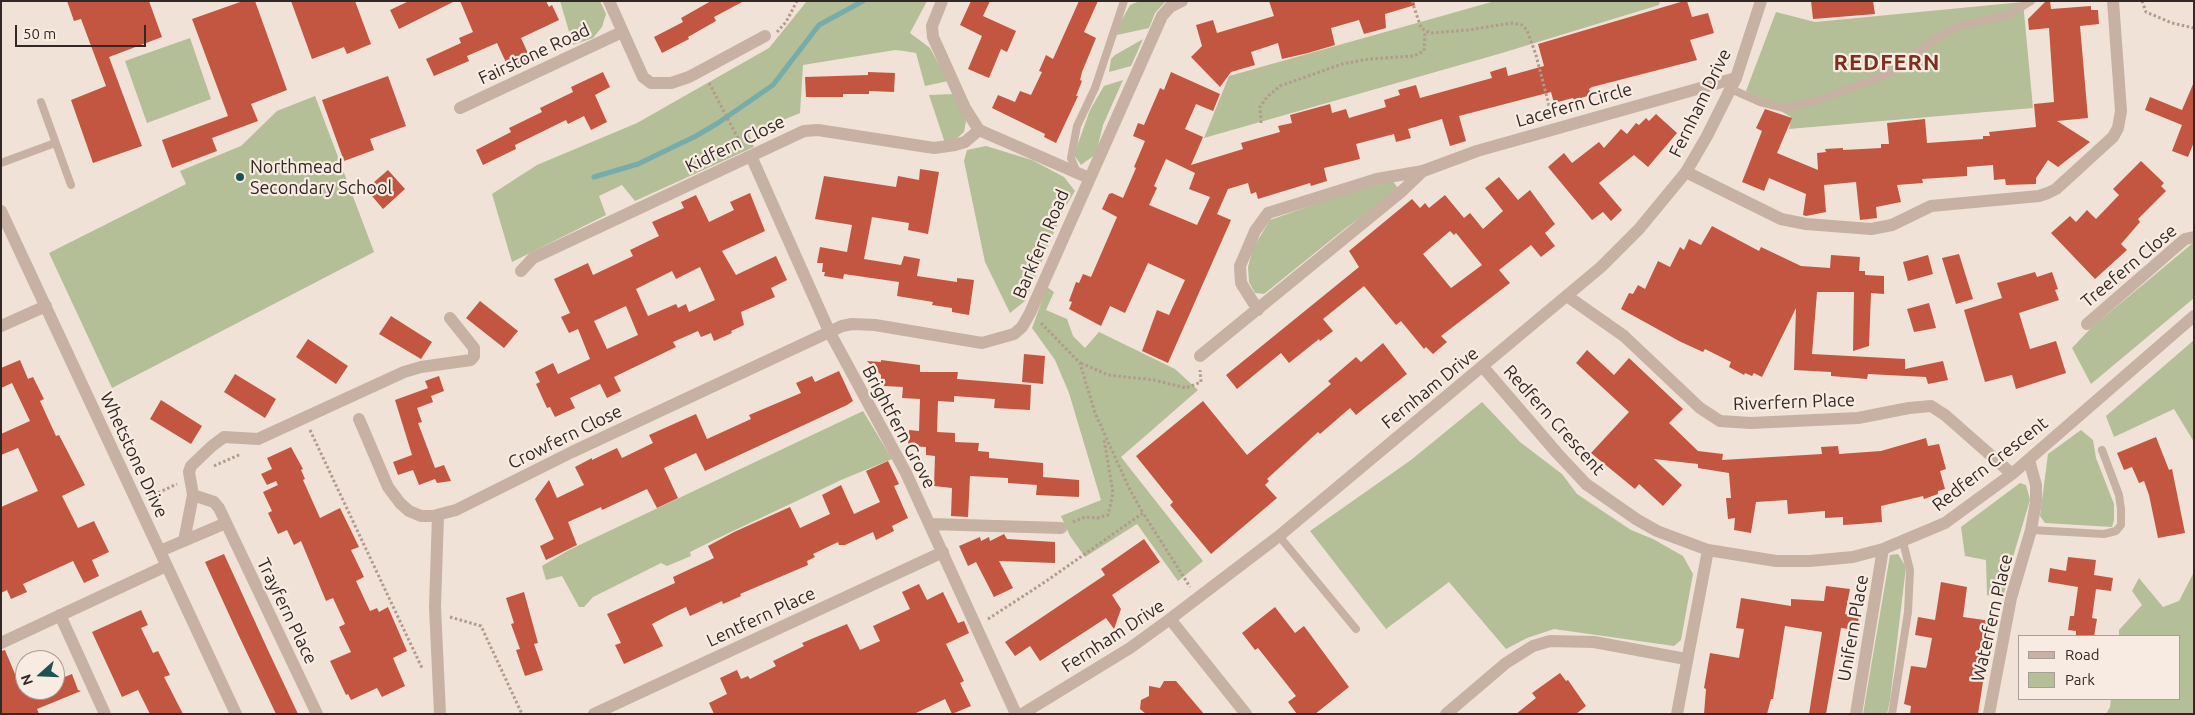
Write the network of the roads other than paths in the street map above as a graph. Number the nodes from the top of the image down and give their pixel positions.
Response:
1 (609, 1) edge
2 (942, 1) edge
3 (1124, 1) edge
4 (1182, 1) edge
5 (1762, 1) edge
6 (2031, 1) edge
7 (2113, 1) edge
8 (622, 32) junction
9 (765, 36) road end
10 (1734, 84) junction
11 (41, 102) dead end
12 (460, 108) dead end
13 (978, 130) junction
14 (55, 143) junction
15 (751, 156) junction
16 (1, 163) edge
17 (1423, 171) junction
18 (1686, 172) junction
19 (1083, 175) junction
20 (71, 185) dead end
21 (1, 211) edge
22 (2194, 237) edge
23 (521, 271) dead end
24 (1567, 296) junction
25 (46, 306) junction
26 (1258, 310) junction
27 (2194, 316) edge
28 (450, 318) dead end
29 (2087, 324) dead end
30 (1, 326) edge
31 (829, 331) junction
32 (1200, 356) road end
33 (1483, 367) junction
34 (359, 419) dead end
35 (2102, 450) dead end
36 (2029, 460) junction
37 (2012, 474) junction
38 (192, 495) junction
39 (438, 515) junction
40 (226, 524) junction
41 (930, 524) junction
42 (1061, 528) road end
43 (2031, 530) junction
44 (1279, 536) junction
45 (184, 541) junction
46 (1903, 542) junction
47 (1884, 549) junction
48 (1708, 550) junction
49 (160, 552) junction
50 (943, 552) junction
51 (166, 566) junction
52 (60, 615) junction
53 (1170, 620) junction
54 (1356, 628) dead end
55 (1, 643) edge
56 (1686, 659) junction
57 (105, 714) edge
58 (236, 714) edge
59 (317, 714) edge
60 (440, 714) edge
61 (594, 714) edge
62 (1016, 714) edge
63 (1022, 714) edge
64 (1246, 714) edge
65 (1446, 714) edge
66 (1677, 714) edge
67 (1856, 714) edge
68 (1892, 714) edge
69 (1989, 714) edge

1 - 8 street
2 - 13 street
3 - 19 lane
4 - 19 street, Barkfern Road
5 - 10 street, Fernham Drive
6 - 10 lane
7 - 18 street
8 - 9 street
8 - 12 street, Fairstone Road
10 - 17 street, Lacefern Circle
10 - 18 street, Fernham Drive
11 - 14 lane
13 - 15 street, Kidfern Close
13 - 19 street
14 - 16 lane
14 - 20 lane
15 - 23 street, Kidfern Close
15 - 31 street, Brightfern Grove
17 - 26 street, Lacefern Circle
17 - 26 street, Lacefern Circle
18 - 24 street, Fernham Drive
19 - 31 street, Barkfern Road
21 - 25 street, Whetstone Drive
22 - 29 street, Treefern Close
24 - 33 street, Fernham Drive
24 - 37 street, Riverfern Place
25 - 30 street
25 - 49 street, Whetstone Drive
26 - 32 street, Lacefern Circle
27 - 36 street, Redfern Crescent
28 - 38 street
31 - 39 street, Crowfern Close
31 - 41 street, Brightfern Grove
33 - 44 street, Fernham Drive
33 - 48 street, Redfern Crescent
34 - 39 street, Crowfern Close
35 - 43 lane
36 - 37 street, Redfern Crescent
36 - 43 street, Waterfern Place
37 - 46 street, Redfern Crescent
38 - 40 street, Trayfern Place
38 - 45 street
39 - 60 street
40 - 45 street
40 - 59 street, Trayfern Place
41 - 42 street
41 - 50 street, Brightfern Grove
43 - 69 street, Waterfern Place
44 - 53 street, Fernham Drive
44 - 54 lane
45 - 49 street
46 - 47 street, Redfern Crescent
46 - 68 lane
47 - 48 street, Redfern Crescent
47 - 67 street, Unifern Place
48 - 56 street
49 - 51 street, Whetstone Drive
50 - 61 street, Lentfern Place
50 - 62 street, Brightfern Grove
51 - 52 street
51 - 58 street, Whetstone Drive
52 - 55 street
52 - 57 street
53 - 63 street, Fernham Drive
53 - 64 street
56 - 65 street
56 - 66 street

